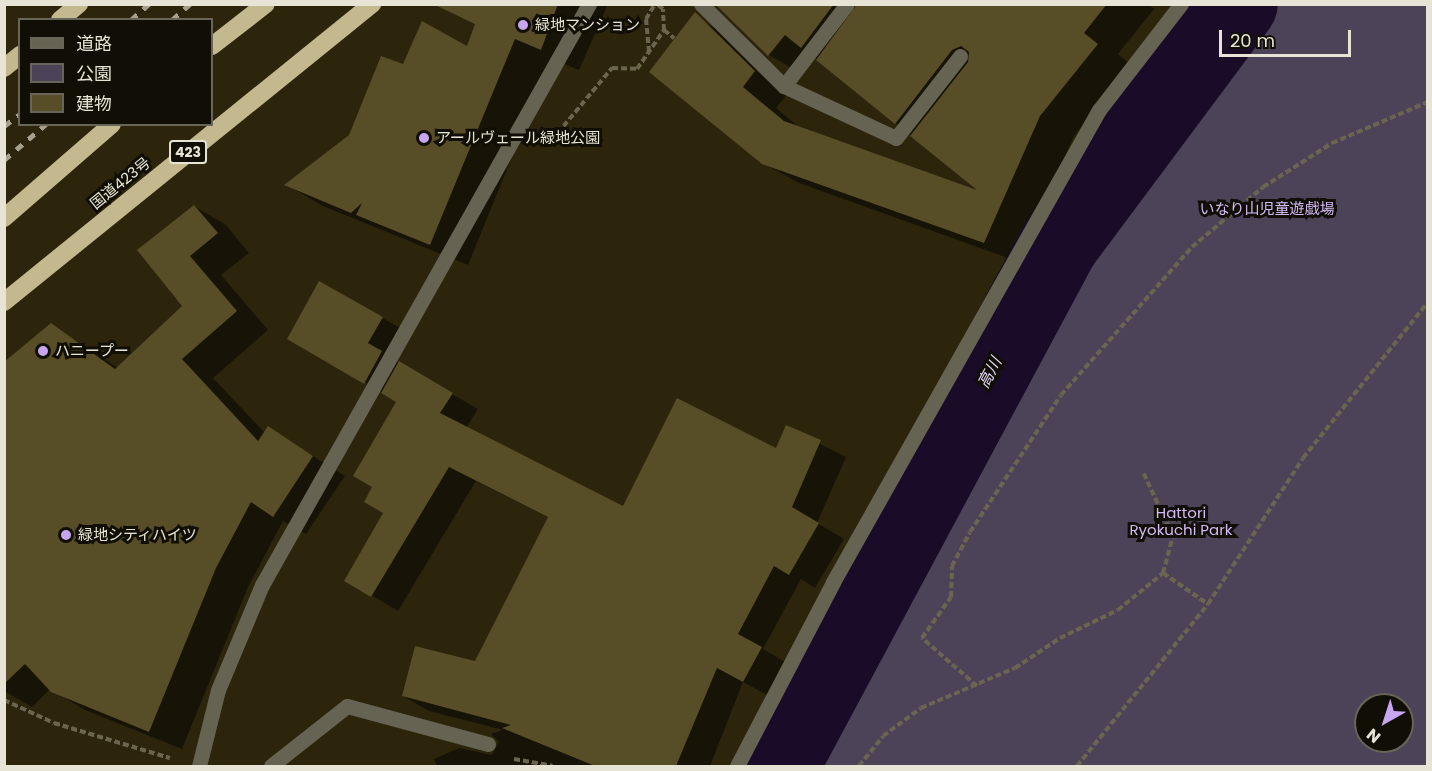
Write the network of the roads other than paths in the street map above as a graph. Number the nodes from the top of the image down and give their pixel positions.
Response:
1 (266, 4) edge
2 (372, 4) edge
3 (589, 4) edge
4 (701, 4) edge
5 (847, 4) edge
6 (1181, 4) edge
7 (213, 45) edge
8 (960, 56) dead end
9 (18, 57) edge
10 (4, 68) edge
11 (784, 86) junction
12 (110, 126) edge
13 (4, 218) edge
14 (4, 302) edge
15 (488, 744) dead end
16 (199, 766) edge
17 (272, 766) edge
18 (737, 766) edge

1 - 7 highway
2 - 14 highway, 国道423号 / 423
3 - 16 street
4 - 11 street
5 - 11 street
6 - 18 street
8 - 11 street
9 - 10 highway
12 - 13 highway
15 - 17 street

